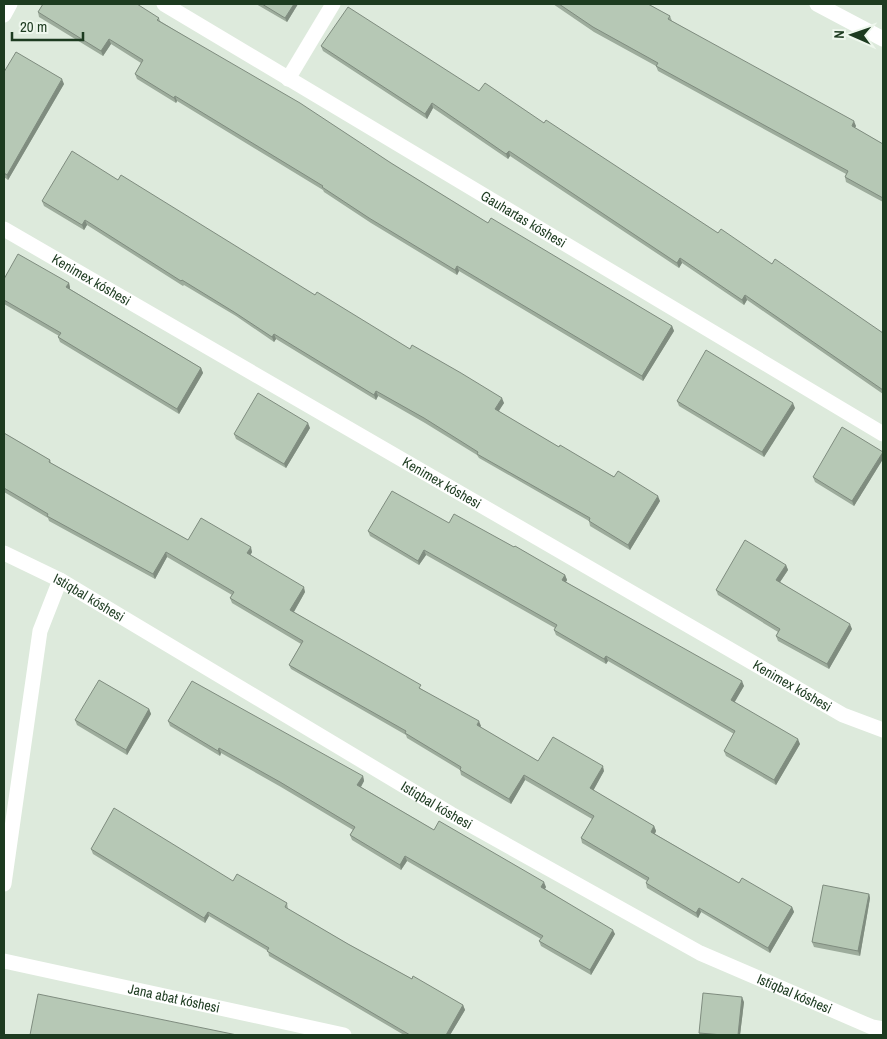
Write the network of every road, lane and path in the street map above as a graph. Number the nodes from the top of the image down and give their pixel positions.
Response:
1 (10, 4) edge
2 (164, 4) edge
3 (333, 4) edge
4 (817, 4) edge
5 (4, 15) edge
6 (883, 39) edge
7 (288, 79) junction
8 (4, 229) edge
9 (883, 434) edge
10 (4, 554) edge
11 (60, 580) junction
12 (883, 730) edge
13 (4, 884) edge
14 (4, 961) edge
15 (883, 1029) edge
16 (344, 1035) edge

1 - 5 street
2 - 7 street, Gauhartas kóshesi
3 - 7 street
4 - 6 street
7 - 9 street, Gauhartas kóshesi
8 - 12 street, Kenimex kóshesi
10 - 11 street, Istiqbal kóshesi
11 - 13 street
11 - 15 street, Istiqbal kóshesi
14 - 16 street, Jana abat kóshesi

